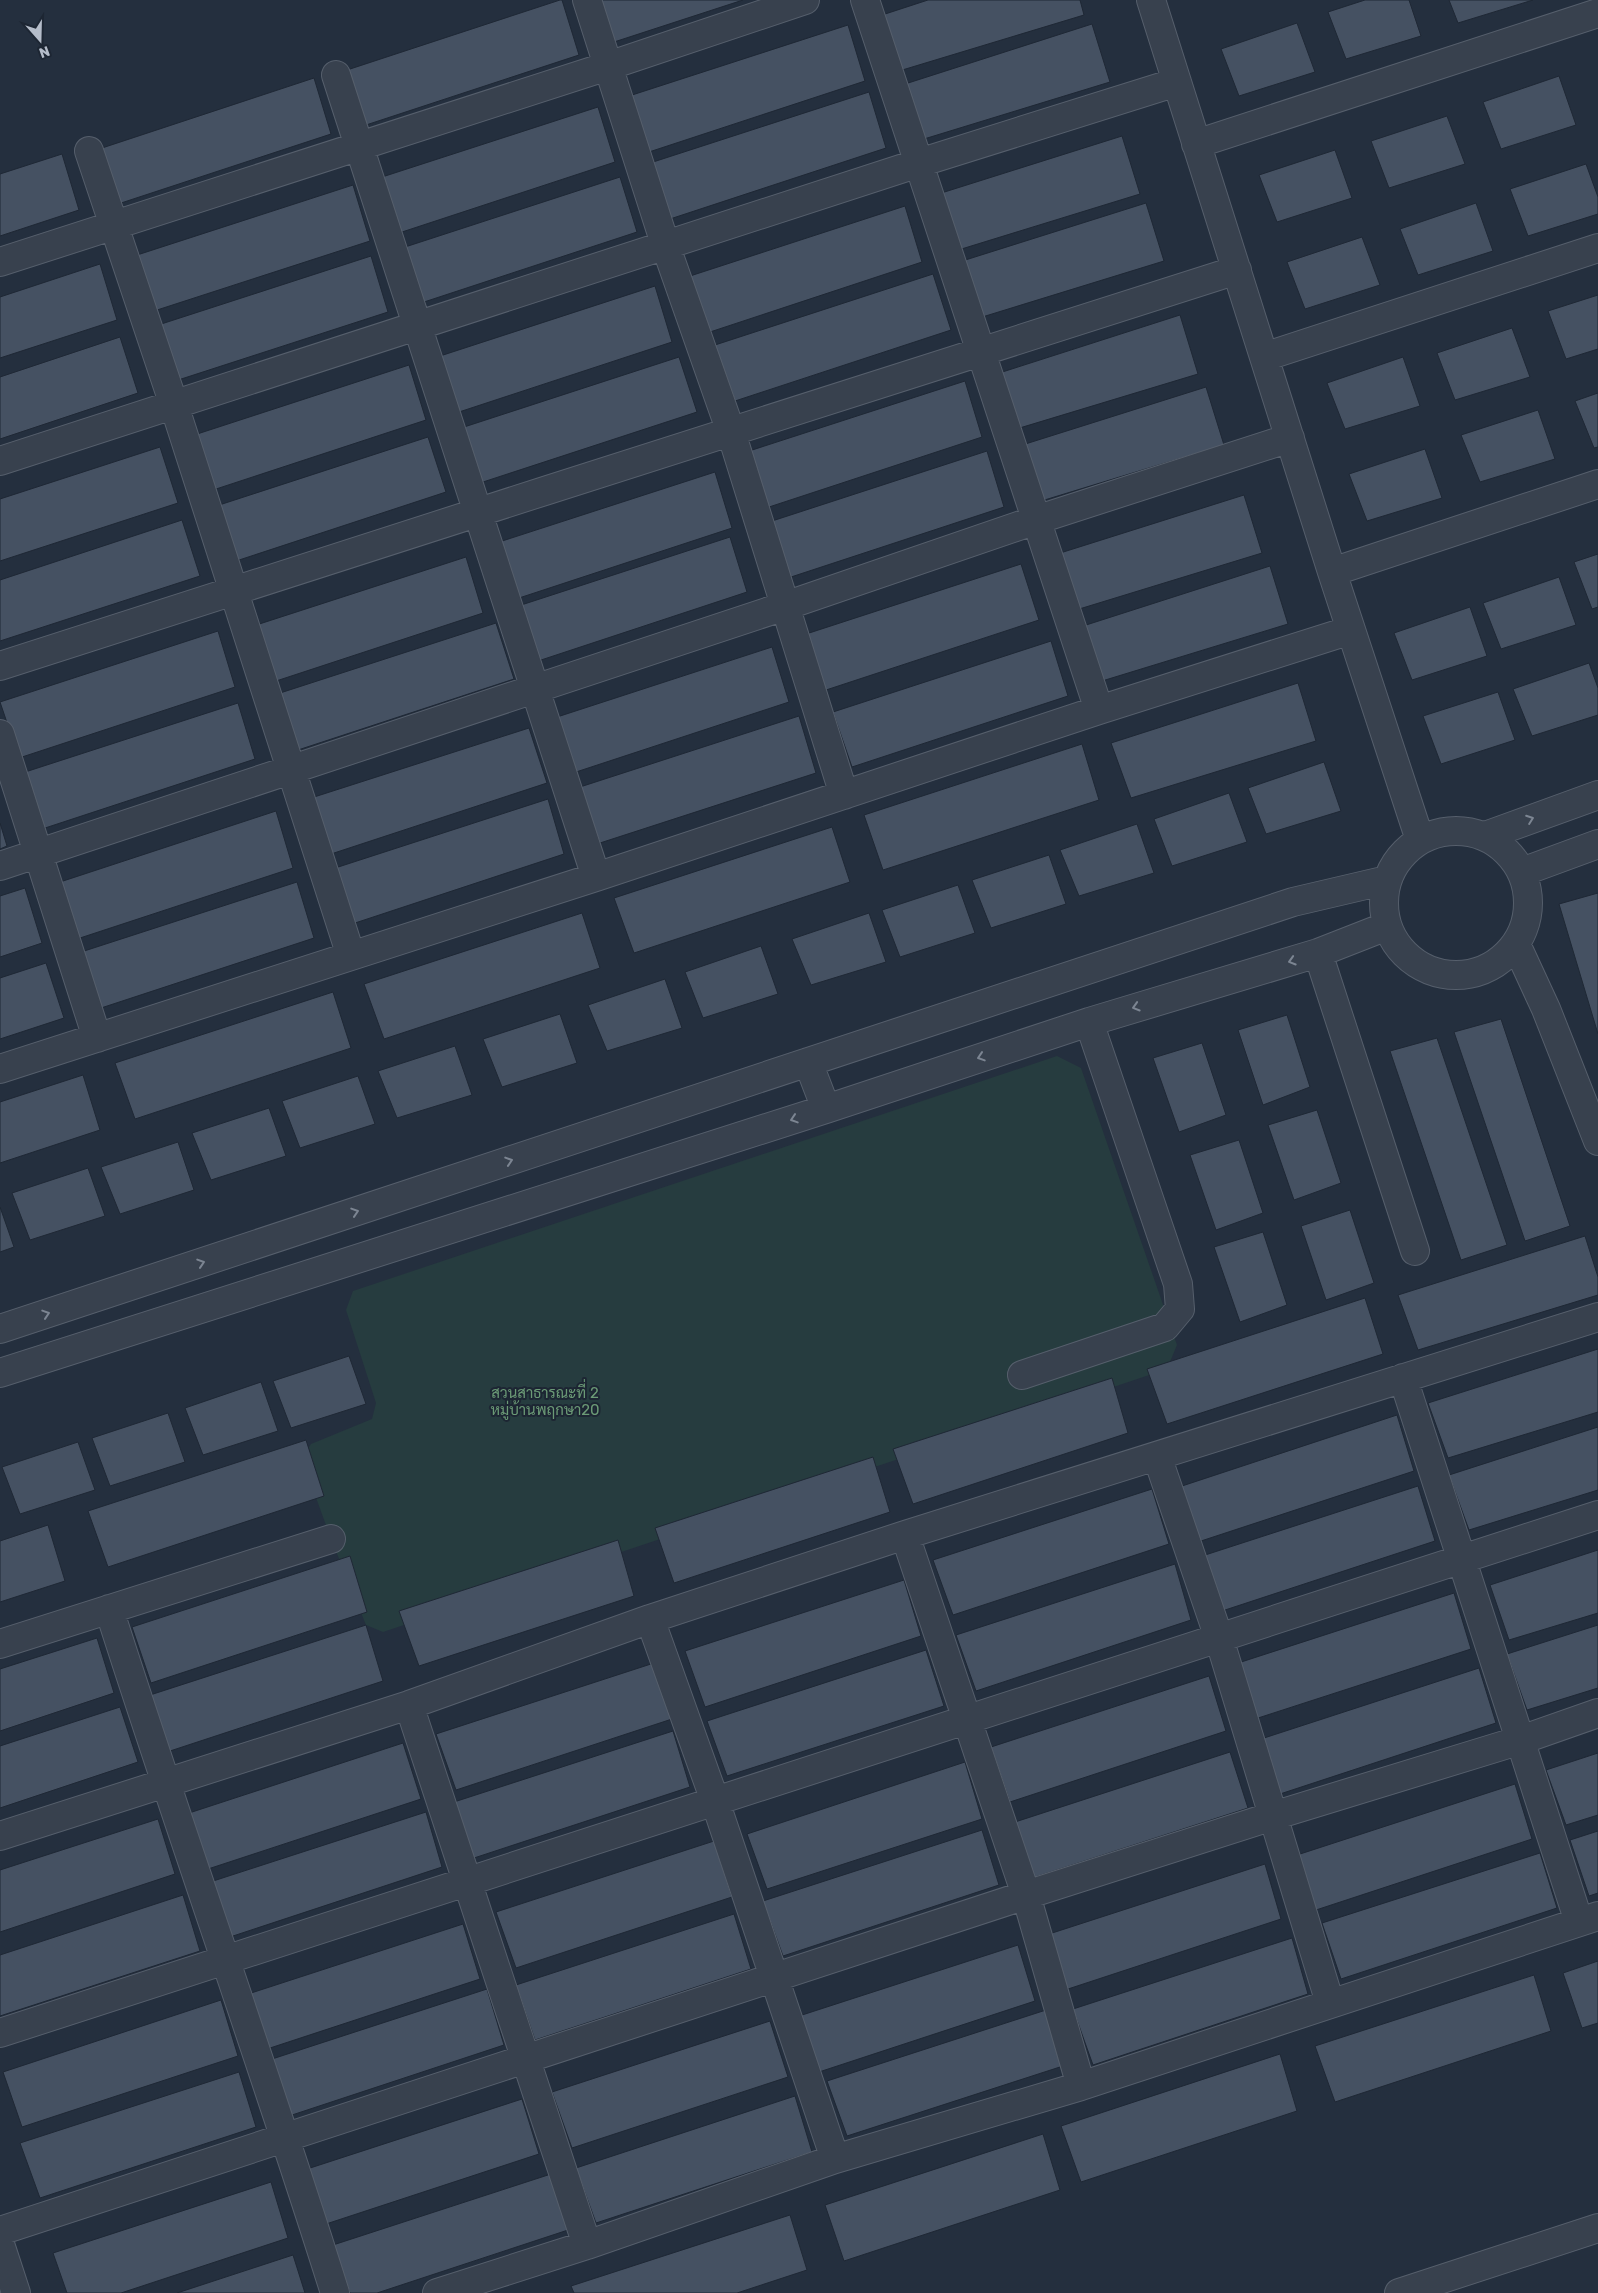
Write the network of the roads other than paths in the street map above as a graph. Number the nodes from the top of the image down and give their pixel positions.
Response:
1 (587, 0) edge
2 (805, 0) edge
3 (865, 0) edge
4 (1151, 0) edge
5 (1598, 13) edge
6 (608, 66) junction
7 (336, 76) dead end
8 (1177, 82) junction
9 (1196, 144) junction
10 (359, 146) junction
11 (89, 151) dead end
12 (919, 163) junction
13 (112, 225) junction
14 (666, 247) junction
15 (1598, 248) edge
16 (0, 262) edge
17 (1237, 270) junction
18 (418, 327) junction
19 (980, 350) junction
20 (1264, 357) junction
21 (174, 405) junction
22 (731, 432) junction
23 (1290, 438) junction
24 (0, 461) edge
25 (1598, 484) edge
26 (478, 514) junction
27 (1036, 520) junction
28 (1332, 572) junction
29 (234, 592) junction
30 (785, 606) junction
31 (1352, 630) junction
32 (0, 666) edge
33 (534, 689) junction
34 (1099, 710) junction
35 (0, 734) edge
36 (292, 770) junction
37 (1598, 794) edge
38 (844, 795) junction
39 (1485, 836) junction
40 (1420, 840) junction
41 (1598, 844) edge
42 (38, 853) junction
43 (0, 866) edge
44 (1522, 872) junction
45 (596, 876) junction
46 (1387, 880) junction
47 (1386, 926) junction
48 (1516, 944) junction
49 (1318, 953) junction
50 (352, 956) junction
51 (1089, 1022) junction
52 (97, 1038) junction
53 (808, 1062) junction
54 (0, 1069) edge
55 (826, 1109) junction
56 (1596, 1126) edge
57 (1415, 1251) dead end
58 (1598, 1317) edge
59 (0, 1329) edge
60 (0, 1373) edge
61 (1022, 1374) dead end
62 (1403, 1378) junction
63 (1157, 1456) junction
64 (1598, 1515) edge
65 (905, 1535) junction
66 (330, 1539) dead end
67 (1463, 1558) junction
68 (109, 1609) junction
69 (650, 1618) junction
70 (1219, 1638) junction
71 (0, 1644) edge
72 (410, 1706) junction
73 (1598, 1713) edge
74 (967, 1719) junction
75 (1520, 1740) junction
76 (165, 1783) junction
77 (715, 1801) junction
78 (1273, 1816) junction
79 (0, 1836) edge
80 (466, 1882) junction
81 (1026, 1896) junction
82 (1589, 1919) edge
83 (224, 1960) junction
84 (773, 1978) junction
85 (1330, 2003) junction
86 (0, 2033) edge
87 (525, 2059) junction
88 (1081, 2086) junction
89 (286, 2138) junction
90 (835, 2159) junction
91 (1598, 2228) edge
92 (0, 2231) edge
93 (0, 2244) edge
94 (587, 2245) junction
95 (16, 2293) edge
96 (335, 2293) edge
97 (437, 2293) edge
98 (1399, 2293) edge

1 - 6 street
2 - 6 street
3 - 12 street
4 - 8 street
5 - 9 street
6 - 10 street
6 - 14 street
7 - 10 street
8 - 9 street
8 - 12 street
9 - 17 street
10 - 13 street
10 - 18 street
11 - 13 street
12 - 14 street
12 - 19 street
13 - 16 street
13 - 21 street
14 - 18 street
14 - 22 street
15 - 20 street
17 - 19 street
17 - 20 street
18 - 21 street
18 - 26 street
19 - 22 street
19 - 27 street
20 - 23 street
21 - 24 street
21 - 29 street
22 - 26 street
22 - 30 street
23 - 27 street
23 - 28 street
25 - 28 street
26 - 29 street
26 - 33 street
27 - 30 street
27 - 34 street
28 - 31 street
29 - 32 street
29 - 36 street
30 - 33 street
30 - 38 street
31 - 34 street
31 - 40 street
33 - 36 street
33 - 45 street
34 - 38 street
35 - 42 street
36 - 42 street
36 - 50 street
39 -> 37 street
38 - 45 street
39 - 40 street
39 - 44 street
40 - 46 street
41 - 44 street
42 - 43 street
42 - 52 street
44 - 48 street
45 - 50 street
46 - 47 street
46 - 53 street
47 - 48 street
47 - 49 street
48 - 56 street
49 -> 51 street
49 - 57 street
50 - 52 street
51 -> 55 street
51 - 61 street
52 - 54 street
53 - 55 street
59 -> 53 street
55 -> 60 street
58 - 62 street
62 - 63 street
62 - 67 street
63 - 65 street
63 - 70 street
64 - 67 street
65 - 69 street
65 - 74 street
66 - 68 street
67 - 70 street
67 - 75 street
68 - 71 street
68 - 76 street
69 - 72 street
69 - 77 street
70 - 74 street
70 - 78 street
72 - 76 street
72 - 80 street
73 - 75 street
74 - 77 street
74 - 81 street
75 - 78 street
75 - 82 street
76 - 79 street
76 - 83 street
77 - 80 street
77 - 84 street
78 - 81 street
78 - 85 street
80 - 83 street
80 - 87 street
81 - 84 street
81 - 88 street
82 - 85 street
83 - 86 street
83 - 89 street
84 - 87 street
84 - 90 street
85 - 88 street
87 - 89 street
87 - 94 street
88 - 90 street
89 - 92 street
89 - 96 street
90 - 94 street
91 - 98 street
93 - 95 street
94 - 97 street

